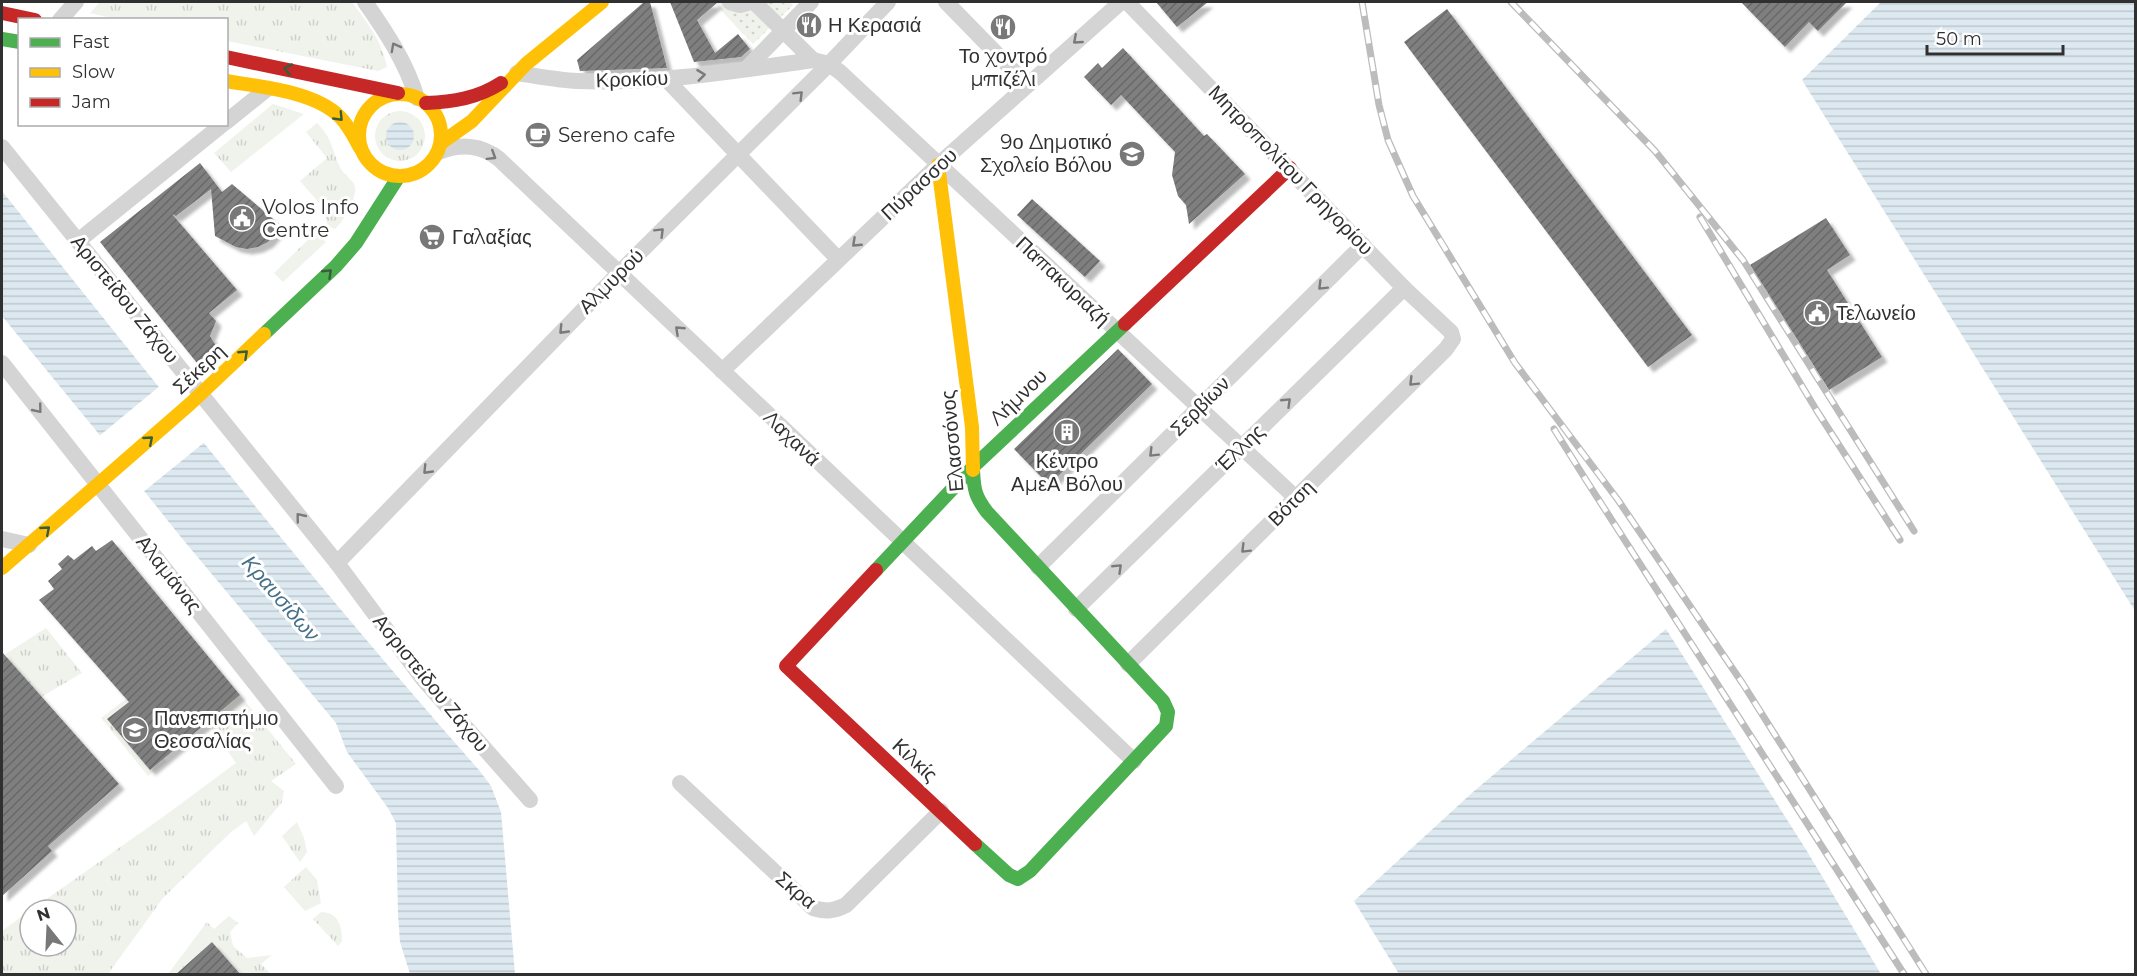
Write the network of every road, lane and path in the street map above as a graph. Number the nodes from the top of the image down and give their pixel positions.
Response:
1 (76, 2) edge
2 (364, 2) edge
3 (730, 2) edge
4 (752, 2) edge
5 (811, 2) edge
6 (888, 2) edge
7 (946, 2) edge
8 (1121, 2) edge
9 (1127, 2) edge
10 (590, 5) edge
11 (2, 13) edge
12 (26, 18) edge
13 (62, 18) edge
14 (784, 30) junction
15 (2, 39) edge
16 (18, 42) edge
17 (228, 57) edge
18 (813, 60) junction
19 (829, 64) junction
20 (746, 69) junction
21 (518, 73) junction
22 (666, 79) junction
23 (228, 81) edge
24 (1027, 85) junction
25 (267, 89) junction
26 (415, 98) junction
27 (228, 120) edge
28 (220, 126) edge
29 (2, 147) edge
30 (361, 148) junction
31 (439, 148) junction
32 (738, 155) junction
33 (938, 165) junction
34 (1290, 168) junction
35 (399, 176) junction
36 (78, 240) junction
37 (1363, 245) junction
38 (838, 259) junction
39 (619, 273) junction
40 (1404, 288) junction
41 (1116, 330) junction
42 (1453, 339) joint
43 (2, 363) edge
44 (722, 371) junction
45 (196, 398) junction
46 (1199, 407) junction
47 (1242, 447) junction
48 (974, 466) junction
49 (103, 480) junction
50 (1296, 498) junction
51 (2, 539) edge
52 (902, 543) junction
53 (29, 544) junction
54 (337, 563) junction
55 (1038, 567) junction
56 (2, 568) edge
57 (1076, 609) junction
58 (1128, 664) junction
59 (786, 666) joint
60 (1134, 761) junction
61 (680, 783) dead end
62 (336, 786) dead end
63 (530, 800) dead end
64 (940, 811) junction

1 - 13 street
26 -> 2 street
3 - 4 street
4 - 14 street
5 - 14 street
6 - 19 street, Αλμυρού
7 - 24 street
8 -> 24 street, Πύρασσου
9 - 34 street, Μητροπολίτου Γρηγορίου
10 - 21 street
11 - 12 street
14 - 18 street
14 - 20 street
15 - 16 street
26 -> 17 street
18 - 19 street, Κροκίου
18 - 20 street, Κροκίου
32 -> 19 street, Αλμυρού
19 - 33 street, Παπακυριαζή
22 -> 20 street, Κροκίου
21 - 22 street, Κροκίου
21 - 26 street
21 - 31 street
22 - 32 street
23 - 25 street
24 - 33 street, Πύρασσου
25 - 27 street
25 -> 30 street
26 - 30 street
26 - 31 street
28 - 36 street
29 - 36 street, Αριστείδου Ζάχου
30 - 35 street
31 - 35 street
31 -> 39 street, Λαχανά
32 - 38 street
39 -> 32 street, Αλμυρού
33 -> 38 street, Πύρασσου
33 - 41 street, Παπακυριαζή
33 - 48 street, Ελασσόνος
34 - 37 street, Μητροπολίτου Γρηγορίου
34 - 41 street, Λήμνου
45 -> 35 street, Σέκερη
36 - 45 street, Αριστείδου Ζάχου
37 - 40 street, Μητροπολίτου Γρηγορίου
37 -> 46 street, Σερβίων
38 - 44 street, Πύρασσου
44 -> 39 street, Λαχανά
39 -> 54 street, Αλμυρού
40 - 42 street, Μητροπολίτου Γρηγορίου
47 -> 40 street, Έλλης
41 - 46 street, Παπακυριαζή
41 - 48 street, Λήμνου
42 -> 50 street, Βότση
43 -> 49 street, Αλαμάνας
44 - 52 street, Λαχανά
49 -> 45 street, Σέκερη
54 -> 45 street, Αριστείδου Ζάχου
46 - 47 street, Παπακυριαζή
46 -> 55 street, Σερβίων
47 - 50 street, Παπακυριαζή
57 -> 47 street, Έλλης
48 - 52 street, Λήμνου
48 - 55 street, Ελασσόνος
53 -> 49 street, Σέκερη
49 - 62 street, Αλαμάνας
50 -> 58 street, Βότση
51 - 53 street
52 - 59 street, Λήμνου
52 - 60 street, Λαχανά
53 - 56 street, Σέκερη
54 - 63 street, Ασριστείδου Ζάχου
55 - 57 street, Ελασσόνος
57 - 58 street, Ελασσόνος
58 - 60 street, Ελασσόνος
59 - 64 street, Κιλκίς
60 - 64 street, Κιλκίς
61 - 64 street, Σκρα

